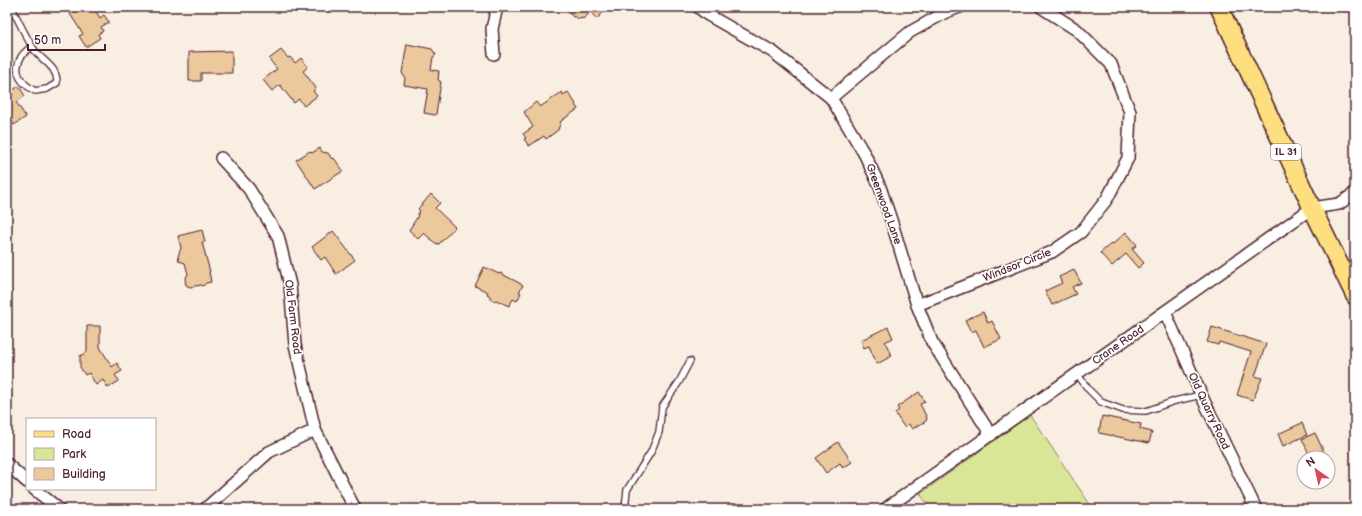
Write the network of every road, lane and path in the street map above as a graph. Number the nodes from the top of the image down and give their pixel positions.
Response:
1 (13, 7) edge
2 (497, 7) edge
3 (698, 7) edge
4 (960, 7) edge
5 (1041, 7) edge
6 (1219, 7) edge
7 (32, 46) junction
8 (494, 54) dead end
9 (831, 98) junction
10 (221, 158) dead end
11 (1355, 193) edge
12 (1312, 208) junction
13 (1355, 296) edge
14 (917, 305) junction
15 (1165, 312) junction
16 (690, 361) dead end
17 (1077, 374) junction
18 (1201, 395) junction
19 (315, 430) junction
20 (991, 435) junction
21 (7, 464) edge
22 (26, 481) edge
23 (35, 490) edge
24 (59, 509) edge
25 (205, 509) edge
26 (355, 509) edge
27 (625, 509) edge
28 (885, 509) edge
29 (1256, 509) edge

1 - 7 lane
2 - 8 street
3 - 9 street, Greenwood Lane
4 - 9 street
5 - 14 street, Windsor Circle
6 - 12 main road, IL 31
7 - 7 lane
9 - 14 street, Greenwood Lane
10 - 19 street, Old Farm Road
11 - 12 street, Crane Road
12 - 13 main road, IL 31
12 - 15 street, Crane Road
14 - 20 street, Greenwood Lane
15 - 17 street, Crane Road
15 - 18 street, Old Quarry Road
16 - 27 lane
17 - 18 lane
17 - 20 street, Crane Road
18 - 29 street, Old Quarry Road
19 - 25 street
19 - 26 street, Old Farm Road
20 - 28 street, Crane Road
21 - 22 street
23 - 24 street

